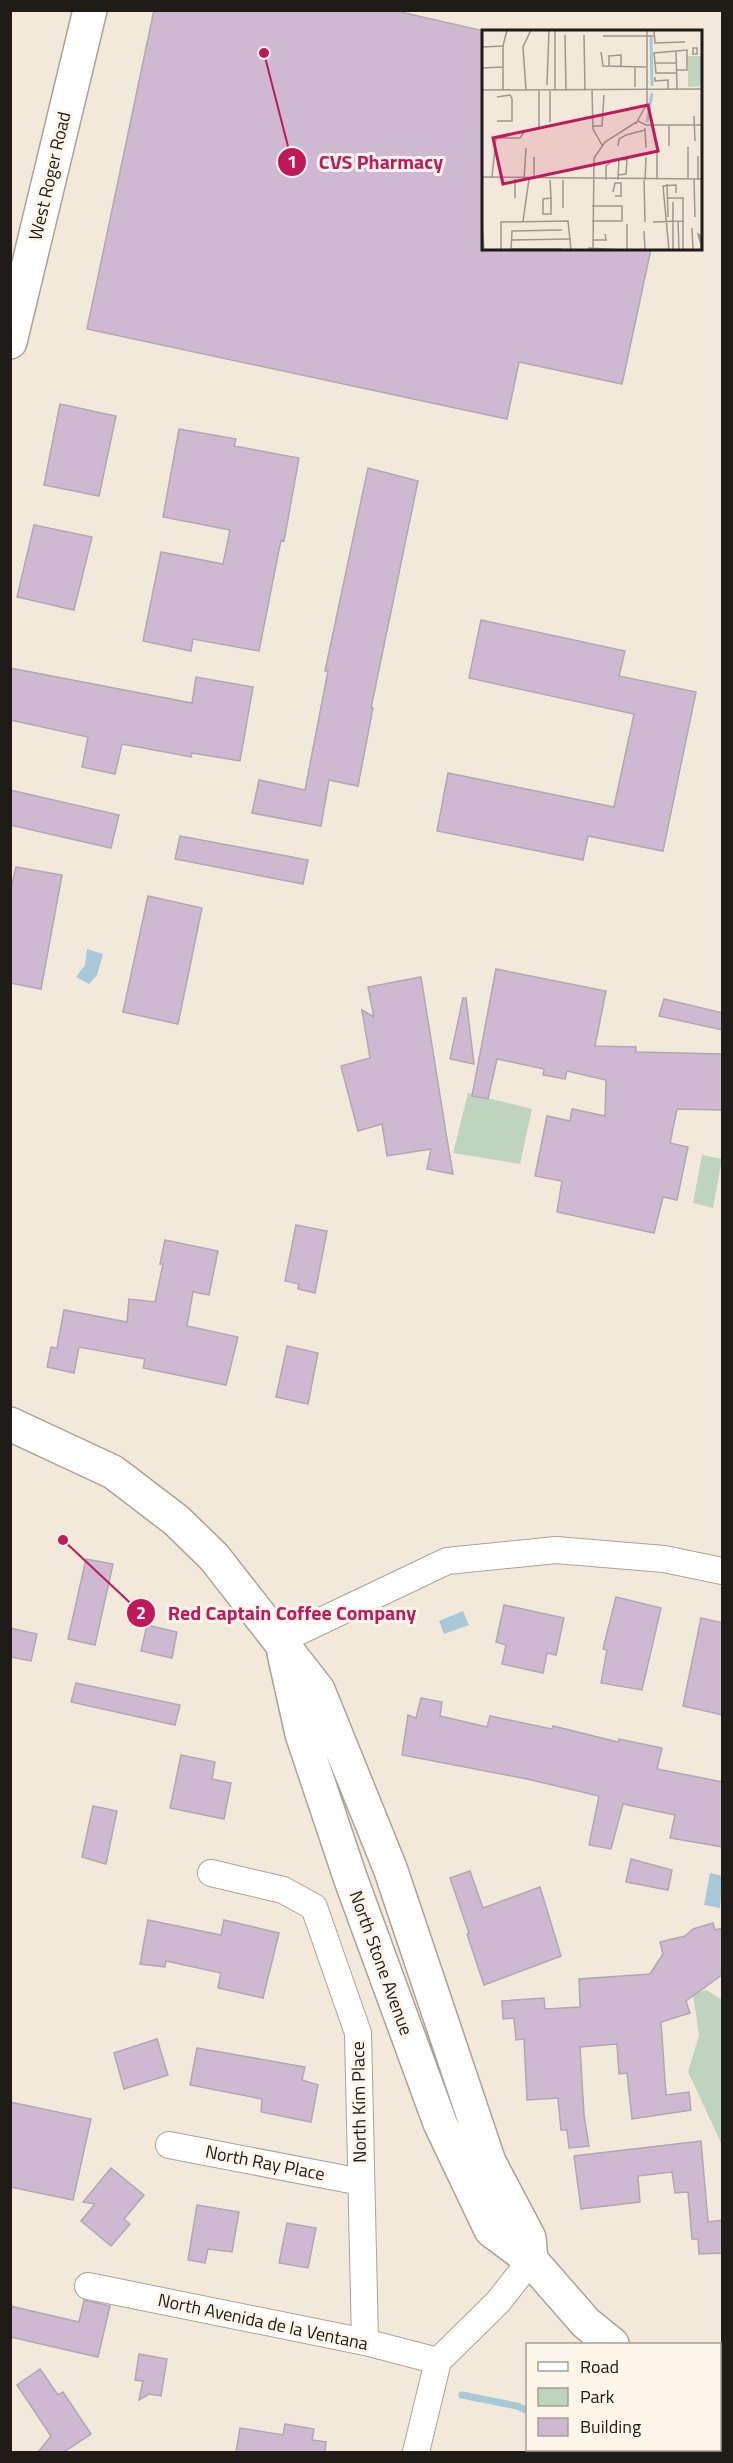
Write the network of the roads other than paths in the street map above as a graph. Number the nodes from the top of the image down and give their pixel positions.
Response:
1 (90, 10) edge
2 (10, 342) edge
3 (10, 1424) edge
4 (723, 1571) edge
5 (281, 1640) junction
6 (211, 1873) dead end
7 (169, 2145) dead end
8 (361, 2182) junction
9 (531, 2260) junction
10 (88, 2286) dead end
11 (365, 2342) junction
12 (611, 2343) edge
13 (438, 2361) junction
14 (416, 2452) edge

1 - 2 main road, West Roger Road
3 - 5 main road, North Stone Avenue
4 - 5 street
5 - 9 main road, North Stone Avenue
6 - 8 street, North Kim Place
7 - 8 street, North Ray Place
8 - 11 street, North Kim Place
9 - 12 main road, North Stone Avenue
9 - 13 street
10 - 11 street, North Avenida de la Ventana
11 - 13 street, North Avenida de la Ventana
13 - 14 street

